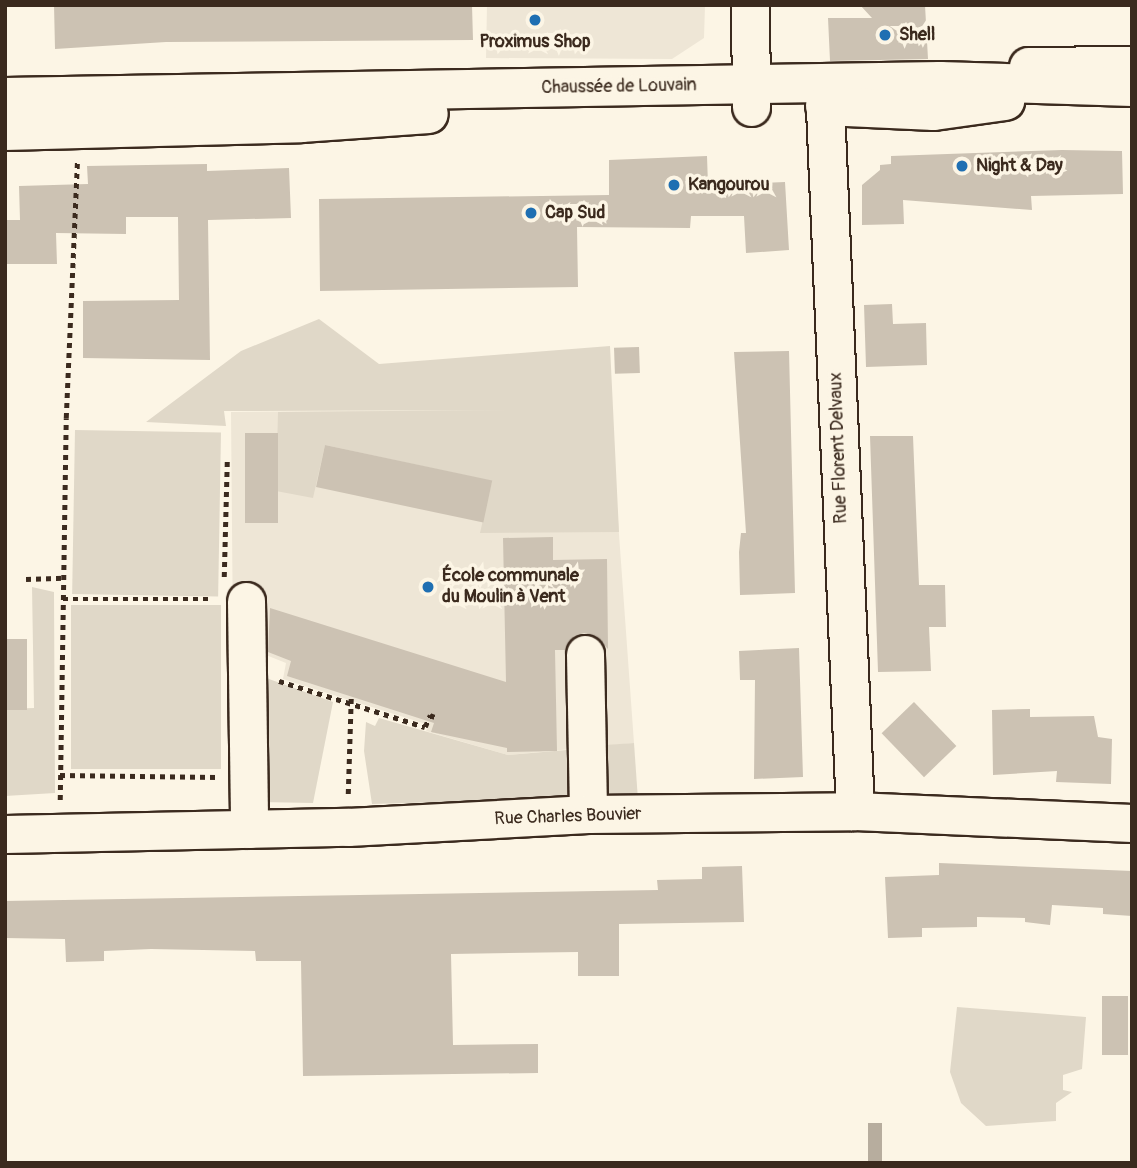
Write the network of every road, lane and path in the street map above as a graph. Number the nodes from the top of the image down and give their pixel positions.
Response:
1 (750, 5) edge
2 (1132, 65) edge
3 (751, 87) junction
4 (1116, 87) edge
5 (137, 94) junction
6 (825, 95) junction
7 (5, 97) edge
8 (65, 112) junction
9 (5, 114) edge
10 (199, 125) junction
11 (5, 131) edge
12 (77, 159) dead end
13 (226, 460) dead end
14 (64, 578) junction
15 (26, 579) dead end
16 (239, 596) junction
17 (63, 599) junction
18 (246, 648) junction
19 (585, 654) dead end
20 (351, 697) dead end
21 (350, 705) junction
22 (435, 717) dead end
23 (60, 775) junction
24 (223, 778) dead end
25 (855, 811) junction
26 (588, 814) junction
27 (1132, 823) edge
28 (348, 827) junction
29 (249, 829) junction
30 (59, 833) junction
31 (5, 835) edge

1 - 3 street
2 - 3 street
3 - 5 main road, Chaussée de Louvain
3 - 6 main road, Chaussée de Louvain
3 - 10 main road, Chaussée de Louvain
4 - 6 main road, Chaussée de Louvain
5 - 7 main road, Chaussée de Louvain
5 - 8 street, Chaussée de Louvain
6 - 25 street, Rue Florent Delvaux
8 - 9 street, Chaussée de Louvain
8 - 10 street, Chaussée de Louvain
10 - 11 main road, Chaussée de Louvain
12 - 14 path
13 - 16 path
14 - 15 path
14 - 17 path
16 - 17 path
16 - 18 street
17 - 23 path
18 - 21 path
18 - 29 street
19 - 26 street
20 - 21 path
21 - 22 path
21 - 28 path
23 - 24 path
23 - 30 path
25 - 26 street, Rue Charles Bouvier
25 - 27 street, Rue Charles Bouvier
26 - 28 street, Rue Charles Bouvier
28 - 29 street, Rue Charles Bouvier
29 - 30 street, Rue Charles Bouvier
30 - 31 street, Rue Charles Bouvier

